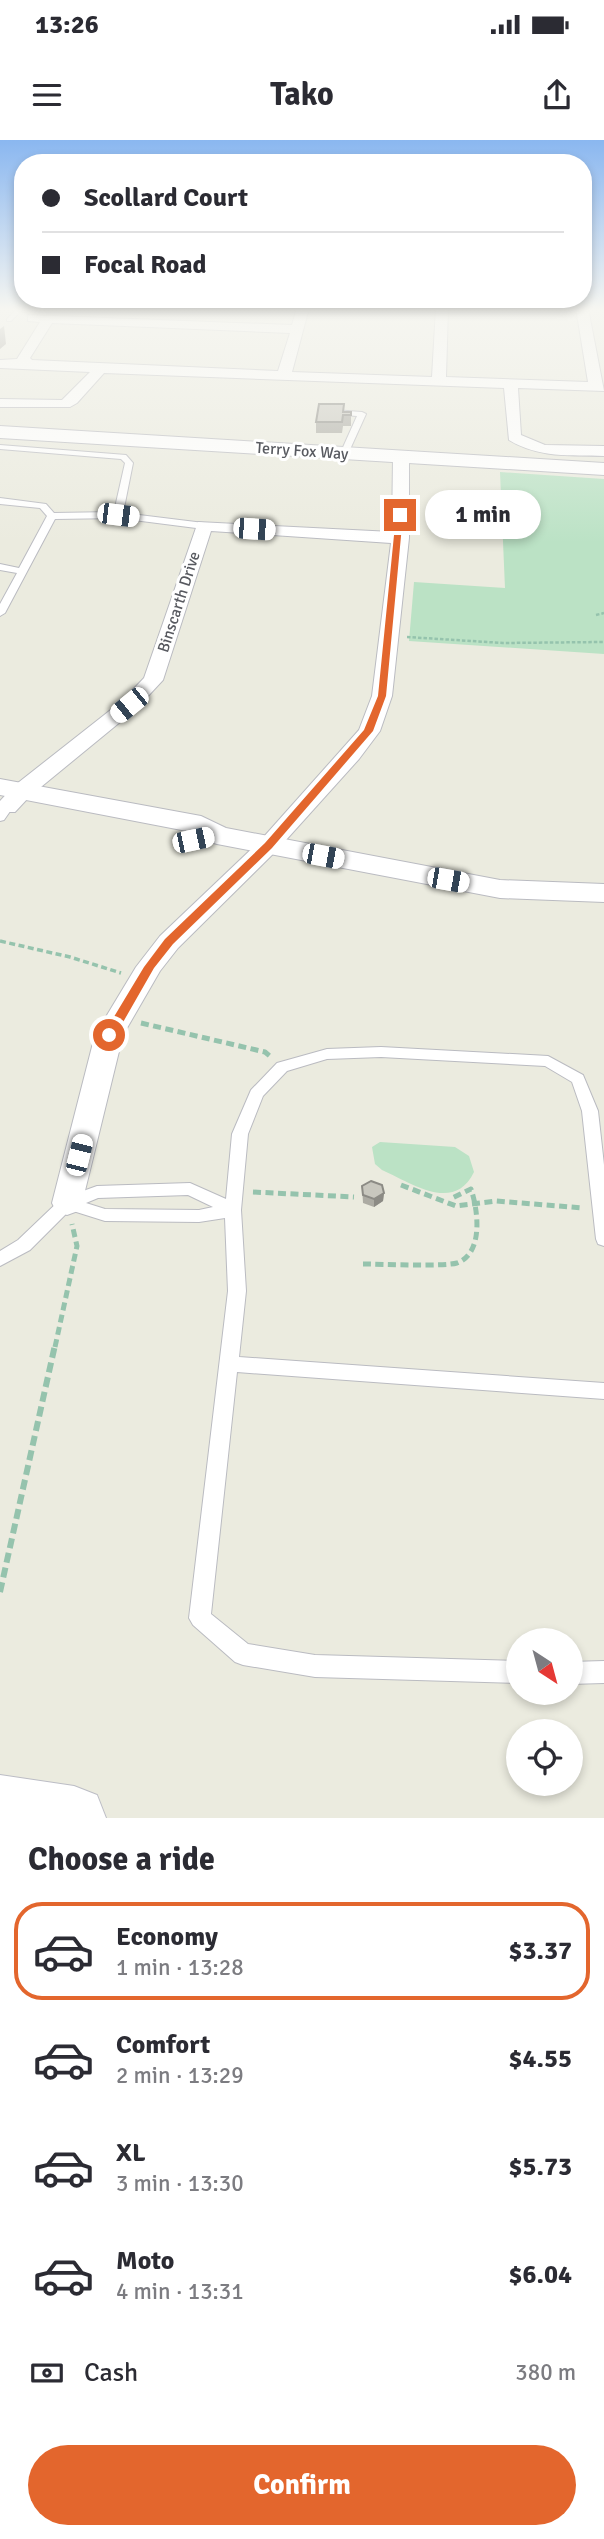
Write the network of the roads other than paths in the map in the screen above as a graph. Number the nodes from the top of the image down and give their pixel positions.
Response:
1 (84, 386) edge
2 (512, 386) edge
3 (580, 386) edge
4 (600, 387) edge
5 (0, 403) edge
6 (332, 412) edge
7 (0, 432) edge
8 (0, 447) edge
9 (604, 451) edge
10 (344, 454) junction
11 (401, 458) junction
12 (604, 469) edge
13 (0, 501) edge
14 (118, 515) junction
15 (52, 516) junction
16 (205, 526) junction
17 (400, 538) junction
18 (0, 567) edge
19 (21, 570) junction
20 (0, 613) edge
21 (6, 802) edge
22 (268, 845) junction
23 (604, 893) edge
24 (67, 1203) junction
25 (233, 1210) junction
26 (604, 1239) edge
27 (0, 1259) edge
28 (228, 1364) junction
29 (604, 1391) edge
30 (506, 1672) edge
31 (604, 1672) edge
32 (583, 1673) edge
33 (0, 1807) edge
34 (74, 1818) edge

1 - 5 street
2 - 9 street
3 - 4 street
6 - 10 lane
7 - 10 street, Terry Fox Way
8 - 14 lane
10 - 11 street, Terry Fox Way
11 - 12 street, Terry Fox Way
11 - 17 street
13 - 15 lane
14 - 15 lane
14 - 16 lane
15 - 19 lane
16 - 17 street, Binscarth Drive
16 - 21 street, Binscarth Drive
17 - 22 street
18 - 19 lane
19 - 20 lane
21 - 22 street
22 - 23 street
22 - 24 street
24 - 25 lane
24 - 25 lane
24 - 27 lane
25 - 26 lane
25 - 28 lane
28 - 29 lane
28 - 30 lane
31 - 32 lane
33 - 34 main road

